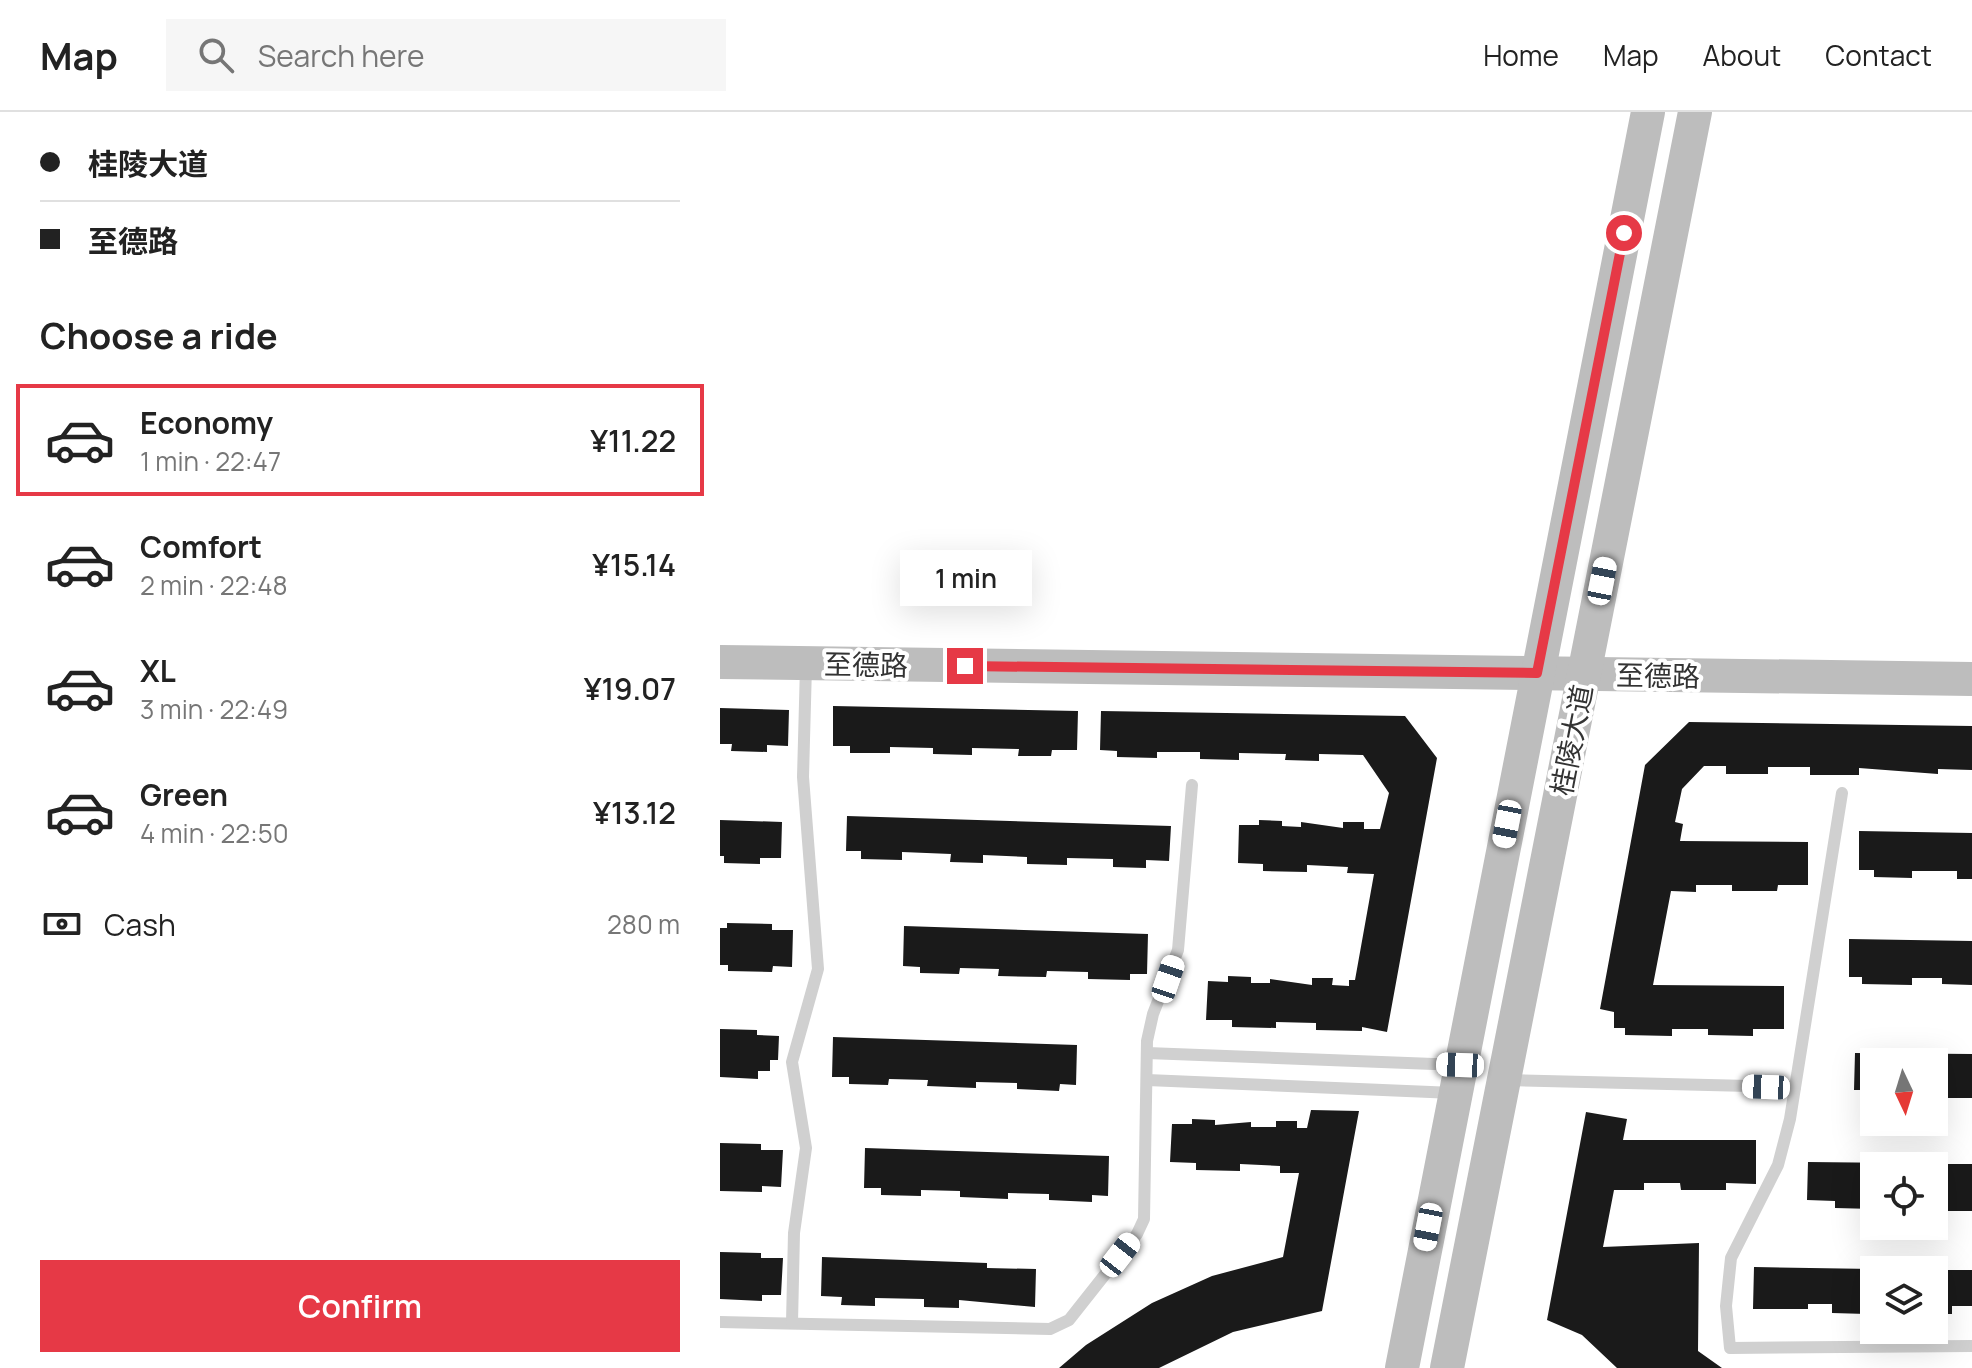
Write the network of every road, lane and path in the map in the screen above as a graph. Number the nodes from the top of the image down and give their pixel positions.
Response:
1 (1648, 112) edge
2 (1695, 112) edge
3 (720, 662) edge
4 (806, 664) junction
5 (1537, 673) junction
6 (1584, 674) junction
7 (1972, 679) edge
8 (1192, 785) dead end
9 (1842, 793) dead end
10 (1147, 1053) junction
11 (1457, 1079) junction
12 (1147, 1080) junction
13 (1504, 1080) junction
14 (1795, 1087) junction
15 (720, 1322) edge
16 (792, 1323) junction
17 (1972, 1346) edge
18 (1402, 1368) edge
19 (1447, 1368) edge

1 - 5 main road, 桂陵大道
2 - 6 main road, 桂陵大道
3 - 4 main road, 至德路
4 - 5 main road, 至德路
4 - 16 lane
5 - 6 main road, 至德路
5 - 11 main road, 桂陵大道
6 - 7 main road, 至德路
6 - 13 main road, 桂陵大道
8 - 10 lane
9 - 14 lane
10 - 11 lane
10 - 12 lane
11 - 12 lane
11 - 18 main road, 桂陵大道
12 - 16 lane
13 - 14 lane
13 - 19 main road, 桂陵大道
14 - 17 lane
15 - 16 lane

